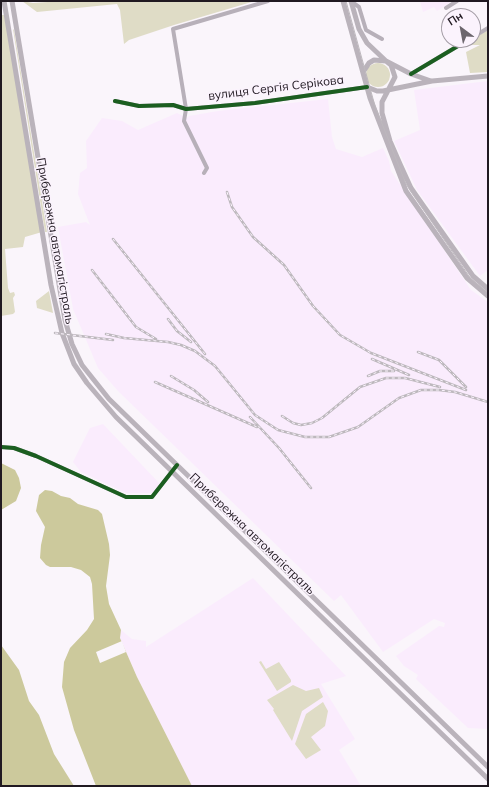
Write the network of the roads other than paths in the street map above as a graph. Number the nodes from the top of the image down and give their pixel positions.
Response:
1 (4, 1) edge
2 (12, 1) edge
3 (268, 1) edge
4 (343, 1) edge
5 (457, 1) edge
6 (352, 2) edge
7 (446, 8) dead end
8 (382, 39) dead end
9 (455, 48) edge
10 (386, 61) junction
11 (363, 72) junction
12 (412, 74) junction
13 (488, 76) edge
14 (432, 81) junction
15 (367, 87) junction
16 (390, 89) junction
17 (115, 100) dead end
18 (186, 109) junction
19 (204, 173) dead end
20 (50, 230) junction
21 (42, 232) junction
22 (52, 244) junction
23 (44, 245) junction
24 (482, 285) junction
25 (488, 289) edge
26 (478, 290) junction
27 (488, 296) edge
28 (1, 447) edge
29 (177, 465) junction
30 (172, 471) junction
31 (369, 652) junction
32 (365, 658) junction
33 (382, 664) junction
34 (378, 670) junction
35 (488, 767) edge
36 (488, 779) edge

1 - 21 main road, Прибережна автомагістраль
2 - 20 main road, Прибережна автомагістраль
3 - 18 street
4 - 11 main road
5 - 7 street
6 - 8 street
6 - 10 main road
9 - 12 street
10 - 11 main road
10 - 12 main road
10 - 16 main road
11 - 15 main road
12 - 14 main road
13 - 14 main road
14 - 16 main road
15 - 16 main road
15 - 18 street, вулиця Сергія Серікова
15 - 26 main road
16 - 24 main road
17 - 18 street, вулиця Сергія Серікова
18 - 19 street
20 - 21 main road
20 - 22 main road, Прибережна автомагістраль
21 - 23 main road, Прибережна автомагістраль
22 - 23 main road
22 - 29 main road, Прибережна автомагістраль
23 - 30 main road, Прибережна автомагістраль
24 - 25 main road
24 - 26 main road
26 - 27 main road
28 - 30 street
29 - 30 street
29 - 31 main road, Прибережна автомагістраль
30 - 32 main road, Прибережна автомагістраль
31 - 32 main road
31 - 33 main road, Прибережна автомагістраль
32 - 34 main road, Прибережна автомагістраль
33 - 34 main road
33 - 35 main road, Прибережна автомагістраль
34 - 36 main road, Прибережна автомагістраль

